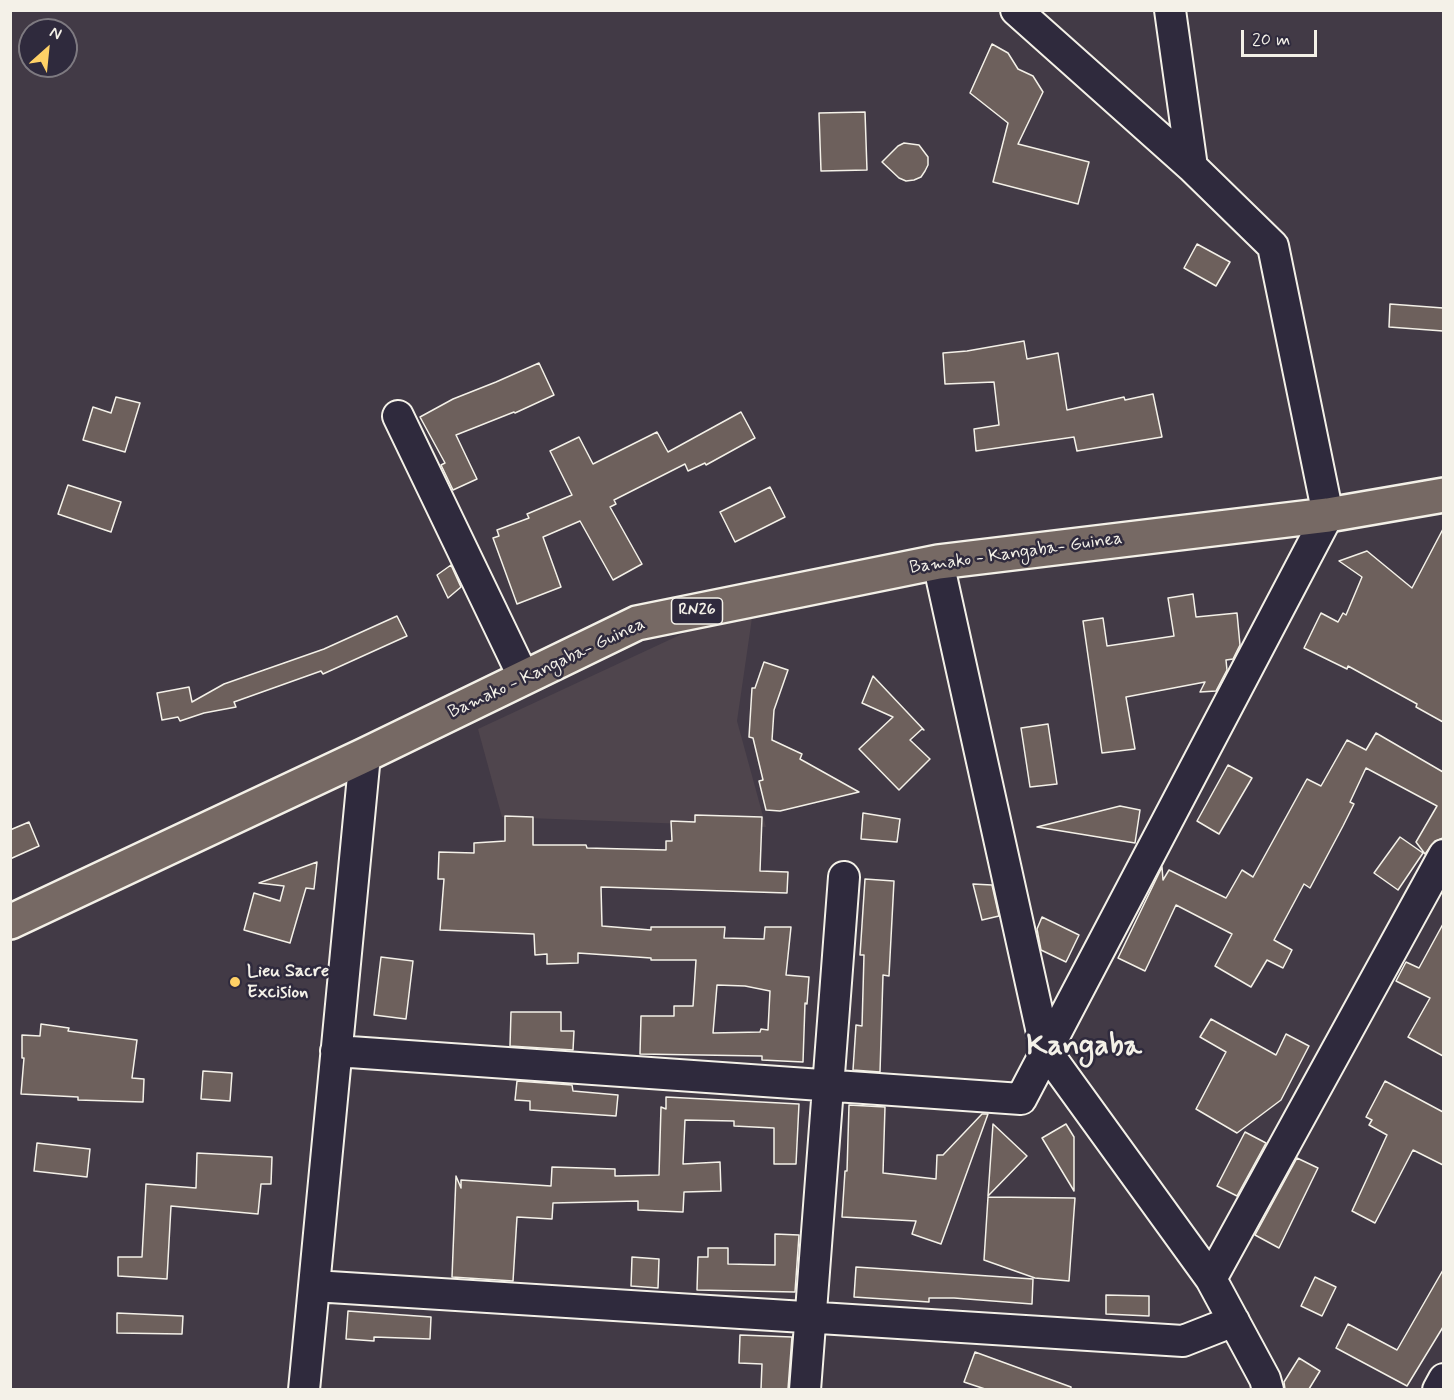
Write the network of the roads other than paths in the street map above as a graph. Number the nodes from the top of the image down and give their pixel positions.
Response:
1 (1016, 10) edge
2 (1170, 10) edge
3 (1192, 167) junction
4 (398, 416) dead end
5 (1443, 495) edge
6 (1328, 515) junction
7 (938, 562) junction
8 (524, 678) junction
9 (365, 755) junction
10 (1443, 855) edge
11 (844, 877) dead end
12 (10, 922) edge
13 (336, 1051) junction
14 (1046, 1051) junction
15 (828, 1086) junction
16 (1211, 1279) junction
17 (314, 1286) junction
18 (810, 1318) junction
19 (1234, 1321) junction
20 (1443, 1379) edge
21 (304, 1389) edge
22 (805, 1389) edge
23 (1268, 1389) edge
24 (1438, 1389) edge

1 - 3 street
2 - 3 street
3 - 6 street
4 - 8 street
5 - 6 main road, Bamako - Kangaba- Guinea / RN26
6 - 7 main road, Bamako - Kangaba- Guinea / RN26
6 - 14 street
7 - 8 main road, Bamako - Kangaba- Guinea / RN26
7 - 14 street
8 - 9 main road, Bamako - Kangaba- Guinea / RN26
9 - 12 main road, Bamako - Kangaba- Guinea / RN26
9 - 13 street
10 - 16 street
11 - 15 street
13 - 15 street
13 - 17 street
14 - 15 street
14 - 16 street
15 - 18 street
16 - 19 street
17 - 18 street
17 - 21 street
18 - 19 street
18 - 22 street
19 - 23 street
20 - 24 street

